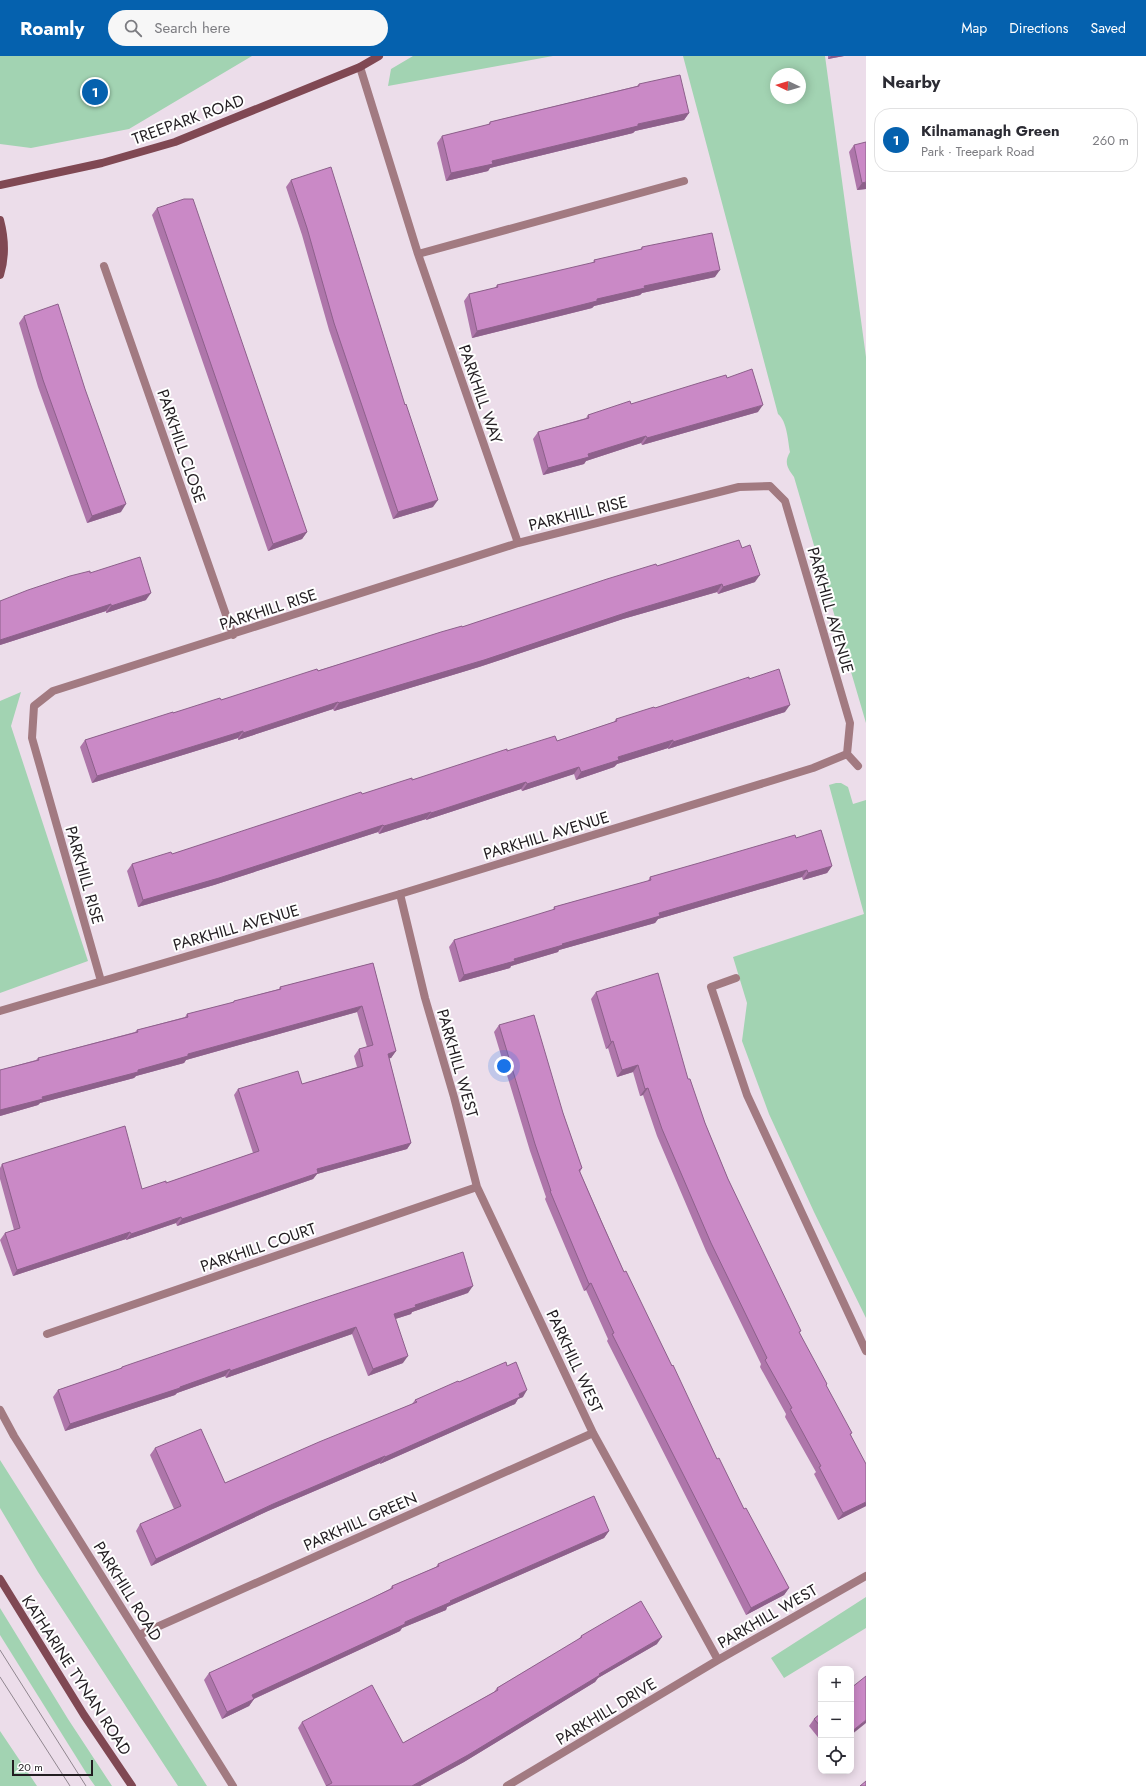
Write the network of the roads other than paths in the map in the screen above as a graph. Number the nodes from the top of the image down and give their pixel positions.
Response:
1 (379, 56) edge
2 (360, 67) junction
3 (684, 180) dead end
4 (0, 185) edge
5 (0, 220) edge
6 (418, 254) junction
7 (104, 266) dead end
8 (0, 275) edge
9 (785, 501) joint
10 (518, 543) junction
11 (232, 635) junction
12 (847, 754) junction
13 (858, 766) dead end
14 (400, 894) junction
15 (736, 978) dead end
16 (101, 981) junction
17 (0, 1011) edge
18 (477, 1186) junction
19 (47, 1334) dead end
20 (866, 1351) edge
21 (0, 1410) edge
22 (593, 1433) junction
23 (866, 1576) edge
24 (0, 1579) edge
25 (139, 1635) junction
26 (718, 1660) junction
27 (132, 1786) edge
28 (233, 1786) edge
29 (507, 1786) edge

1 - 2 street, TREEPARK ROAD
2 - 4 street, TREEPARK ROAD
2 - 6 street, PARKHILL WAY
3 - 6 street
5 - 8 street
6 - 10 street, PARKHILL WAY
7 - 11 street, PARKHILL CLOSE
9 - 10 street, PARKHILL RISE
9 - 12 street, PARKHILL AVENUE
10 - 11 street, PARKHILL RISE
11 - 16 street, PARKHILL RISE
12 - 13 street
12 - 14 street, PARKHILL AVENUE
14 - 16 street, PARKHILL AVENUE
14 - 18 street, PARKHILL WEST
15 - 20 street
16 - 17 street, PARKHILL AVENUE
18 - 19 street, PARKHILL COURT
18 - 22 street, PARKHILL WEST
21 - 25 street, PARKHILL ROAD
22 - 25 street, PARKHILL GREEN
22 - 26 street, PARKHILL WEST
23 - 26 street, PARKHILL WEST
24 - 27 street, KATHARINE TYNAN ROAD
25 - 28 street, PARKHILL ROAD
26 - 29 street, PARKHILL DRIVE

